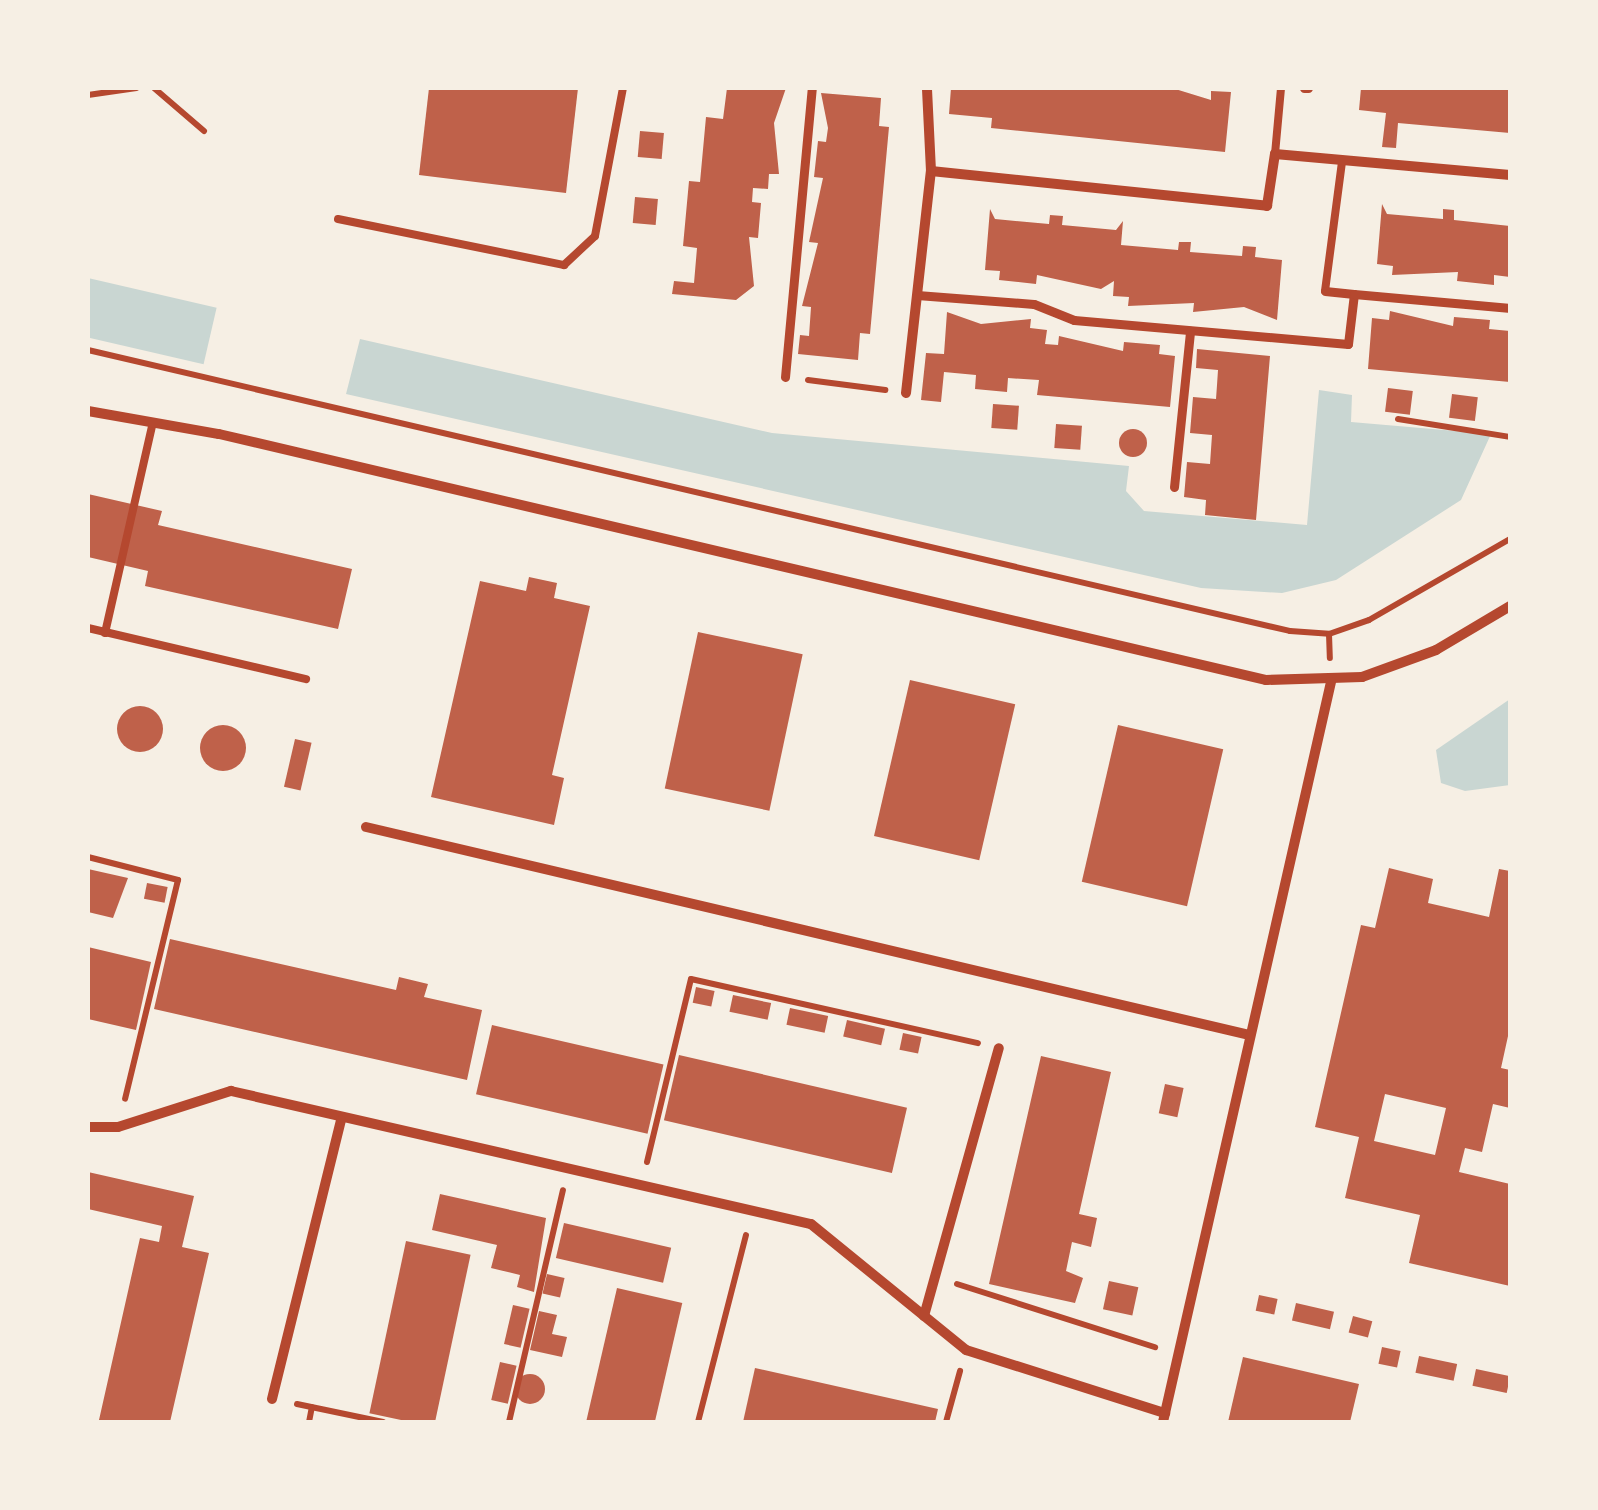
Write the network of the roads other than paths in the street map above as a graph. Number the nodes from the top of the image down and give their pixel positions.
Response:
1 (624, 88) edge
2 (812, 88) edge
3 (927, 88) edge
4 (1281, 88) edge
5 (1275, 154) junction
6 (1342, 161) junction
7 (931, 171) junction
8 (1510, 176) edge
9 (338, 219) dead end
10 (1325, 291) joint
11 (1354, 294) junction
12 (917, 295) junction
13 (1510, 308) edge
14 (1190, 330) junction
15 (785, 377) road end
16 (906, 392) road end
17 (88, 412) edge
18 (152, 426) junction
19 (1174, 486) dead end
20 (1510, 606) edge
21 (88, 628) edge
22 (106, 633) junction
23 (306, 679) dead end
24 (1332, 682) junction
25 (366, 827) dead end
26 (1249, 1035) junction
27 (999, 1048) road end
28 (341, 1120) junction
29 (88, 1128) edge
30 (924, 1316) junction
31 (272, 1400) road end
32 (1164, 1418) edge

1 - 9 lane
2 - 15 street
3 - 7 street
4 - 5 lane
5 - 6 street
5 - 7 street
6 - 8 street
6 - 10 lane
7 - 12 street
10 - 11 street
11 - 13 street
11 - 14 street
12 - 14 street
12 - 16 street
14 - 19 street
17 - 18 street
18 - 22 lane
18 - 24 street
20 - 24 street
21 - 22 lane
22 - 23 lane
24 - 26 street
25 - 26 street
26 - 32 street
27 - 30 street
28 - 29 street
28 - 30 street
28 - 31 street
30 - 32 street

